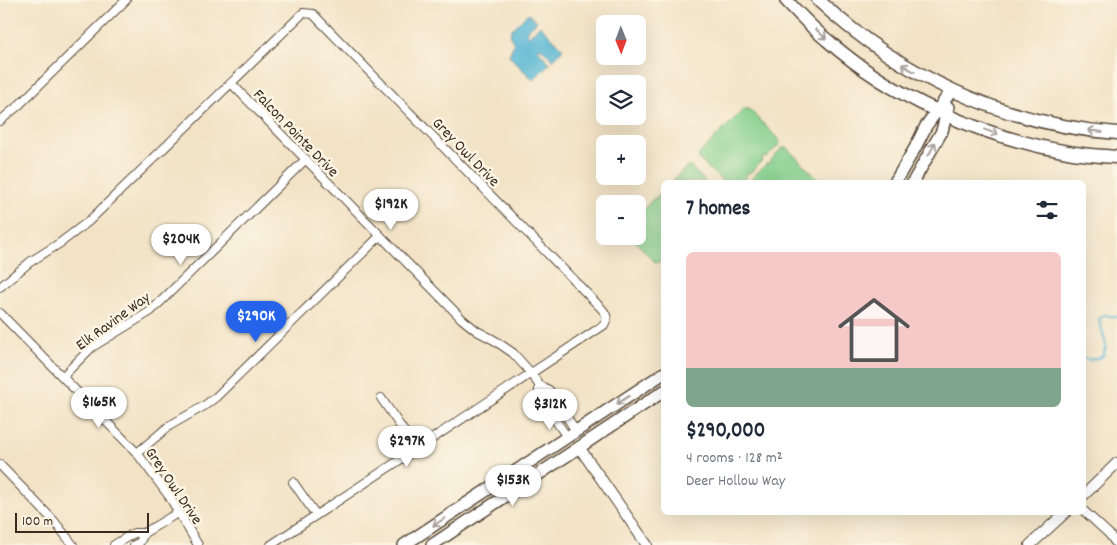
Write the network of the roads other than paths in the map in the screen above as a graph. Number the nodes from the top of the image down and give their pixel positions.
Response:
1 (126, 0) edge
2 (786, 0) edge
3 (818, 0) edge
4 (231, 83) junction
5 (952, 90) junction
6 (942, 112) junction
7 (0, 122) edge
8 (1117, 133) edge
9 (1117, 152) edge
10 (1094, 155) junction
11 (1117, 157) edge
12 (306, 160) junction
13 (896, 180) edge
14 (914, 180) edge
15 (380, 236) junction
16 (0, 287) edge
17 (0, 313) edge
18 (531, 373) junction
19 (661, 375) edge
20 (63, 376) junction
21 (539, 385) junction
22 (661, 393) edge
23 (381, 398) dead end
24 (561, 407) junction
25 (551, 414) junction
26 (572, 434) junction
27 (579, 447) junction
28 (416, 449) junction
29 (138, 453) junction
30 (1117, 463) edge
31 (0, 465) edge
32 (293, 482) dead end
33 (1086, 493) edge
34 (179, 512) junction
35 (1086, 514) edge
36 (316, 515) junction
37 (1063, 515) edge
38 (144, 533) junction
39 (119, 544) edge
40 (73, 545) edge
41 (134, 545) edge
42 (198, 545) edge
43 (271, 545) edge
44 (404, 545) edge
45 (432, 545) edge
46 (646, 545) edge
47 (1030, 545) edge
48 (1117, 545) edge

1 - 7 street
2 -> 6 main road
5 -> 3 main road
4 - 12 street, Falcon Pointe Drive
4 - 16 street, Grey Owl Drive
4 - 18 street, Grey Owl Drive
5 - 6 main road
8 -> 5 main road
6 -> 10 main road
6 - 13 main road
14 -> 6 main road
9 - 10 main road
10 - 11 main road
12 - 15 street, Falcon Pointe Drive
12 - 20 street, Elk Ravine Way
15 - 18 street, Falcon Pointe Drive
15 - 29 street
17 - 20 street, Grey Owl Drive
18 - 21 street, Falcon Pointe Drive
18 - 28 street, Grey Owl Drive
19 -> 26 main road
20 - 29 street, Grey Owl Drive
21 - 24 street, Falcon Pointe Drive
21 - 25 street, Falcon Pointe Drive
22 - 27 main road
23 - 28 street
24 - 25 street
24 - 26 street, Falcon Pointe Drive
25 - 26 street, Falcon Pointe Drive
26 - 27 main road
26 -> 44 main road
27 - 45 main road
27 - 46 street
28 - 36 street, Grey Owl Drive
29 - 34 street, Grey Owl Drive
30 - 33 street
31 - 40 street
32 - 36 street
34 - 38 street
34 - 42 street, Grey Owl Drive
35 - 48 street
36 - 43 street, Grey Owl Drive
37 - 47 street
38 - 39 street
38 - 41 street

